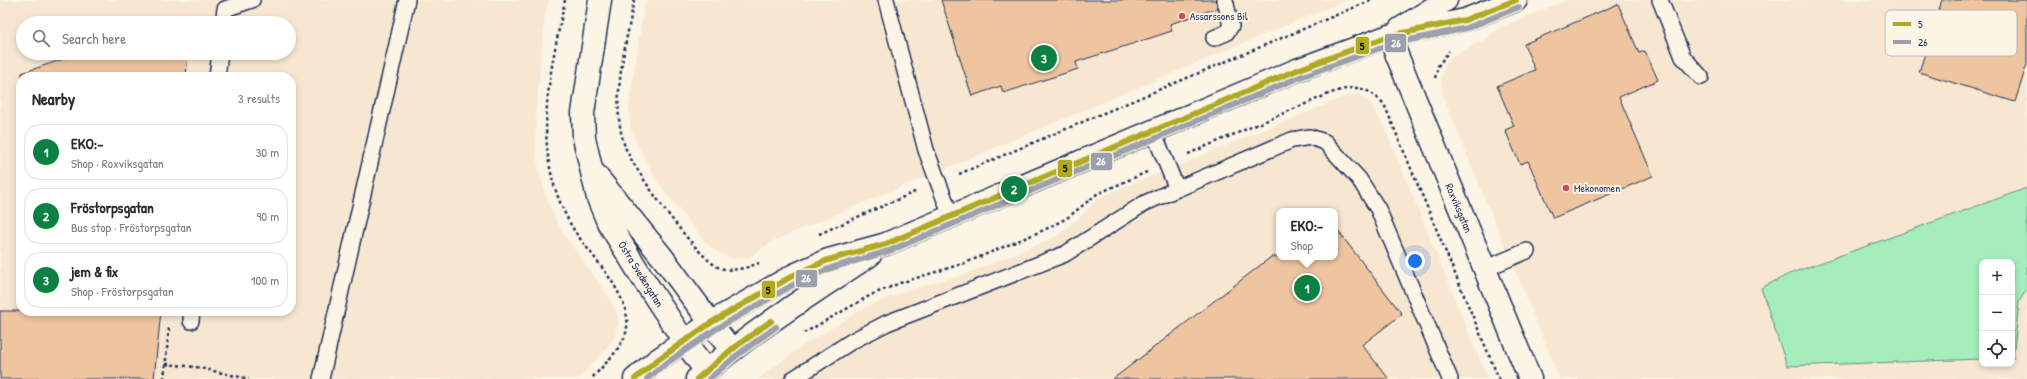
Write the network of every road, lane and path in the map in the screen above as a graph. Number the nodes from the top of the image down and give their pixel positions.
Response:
1 (252, 0) edge
2 (407, 0) edge
3 (600, 0) edge
4 (886, 0) edge
5 (1225, 0) edge
6 (1446, 0) edge
7 (1516, 0) edge
8 (1660, 0) edge
9 (224, 16) edge
10 (1389, 36) junction
11 (1214, 38) dead end
12 (219, 60) edge
13 (218, 72) edge
14 (1701, 77) dead end
15 (1153, 131) junction
16 (1166, 163) junction
17 (591, 169) junction
18 (1177, 189) junction
19 (951, 216) junction
20 (886, 244) junction
21 (1527, 251) dead end
22 (1484, 269) junction
23 (712, 322) junction
24 (170, 326) dead end
25 (799, 336) dead end
26 (684, 341) junction
27 (731, 350) junction
28 (166, 364) junction
29 (702, 375) edge
30 (164, 379) edge
31 (249, 379) edge
32 (321, 379) edge
33 (634, 379) edge
34 (793, 379) edge
35 (1450, 379) edge
36 (1499, 379) edge
37 (1530, 379) edge

1 - 9 lane
2 - 32 lane
3 - 17 street, Östra Svedengatan
4 - 19 lane
5 - 11 lane
6 - 10 street
7 - 10 street
8 - 14 lane
10 - 15 street
10 - 22 street, Roxviksgatan
12 - 13 lane
15 - 16 lane
15 - 19 street
16 - 18 lane
16 - 25 path
16 - 36 path
17 - 23 street, Östra Svedengatan
17 - 26 street, Östra Svedengatan
18 - 34 lane
18 - 35 lane
19 - 20 street
20 - 23 street
20 - 27 street
21 - 22 lane
22 - 37 street, Roxviksgatan
23 - 26 street
23 - 27 street, Östra Svedengatan
24 - 28 path
26 - 29 street, Östra Svedengatan
26 - 33 street
27 - 29 street
28 - 30 path
28 - 31 path

